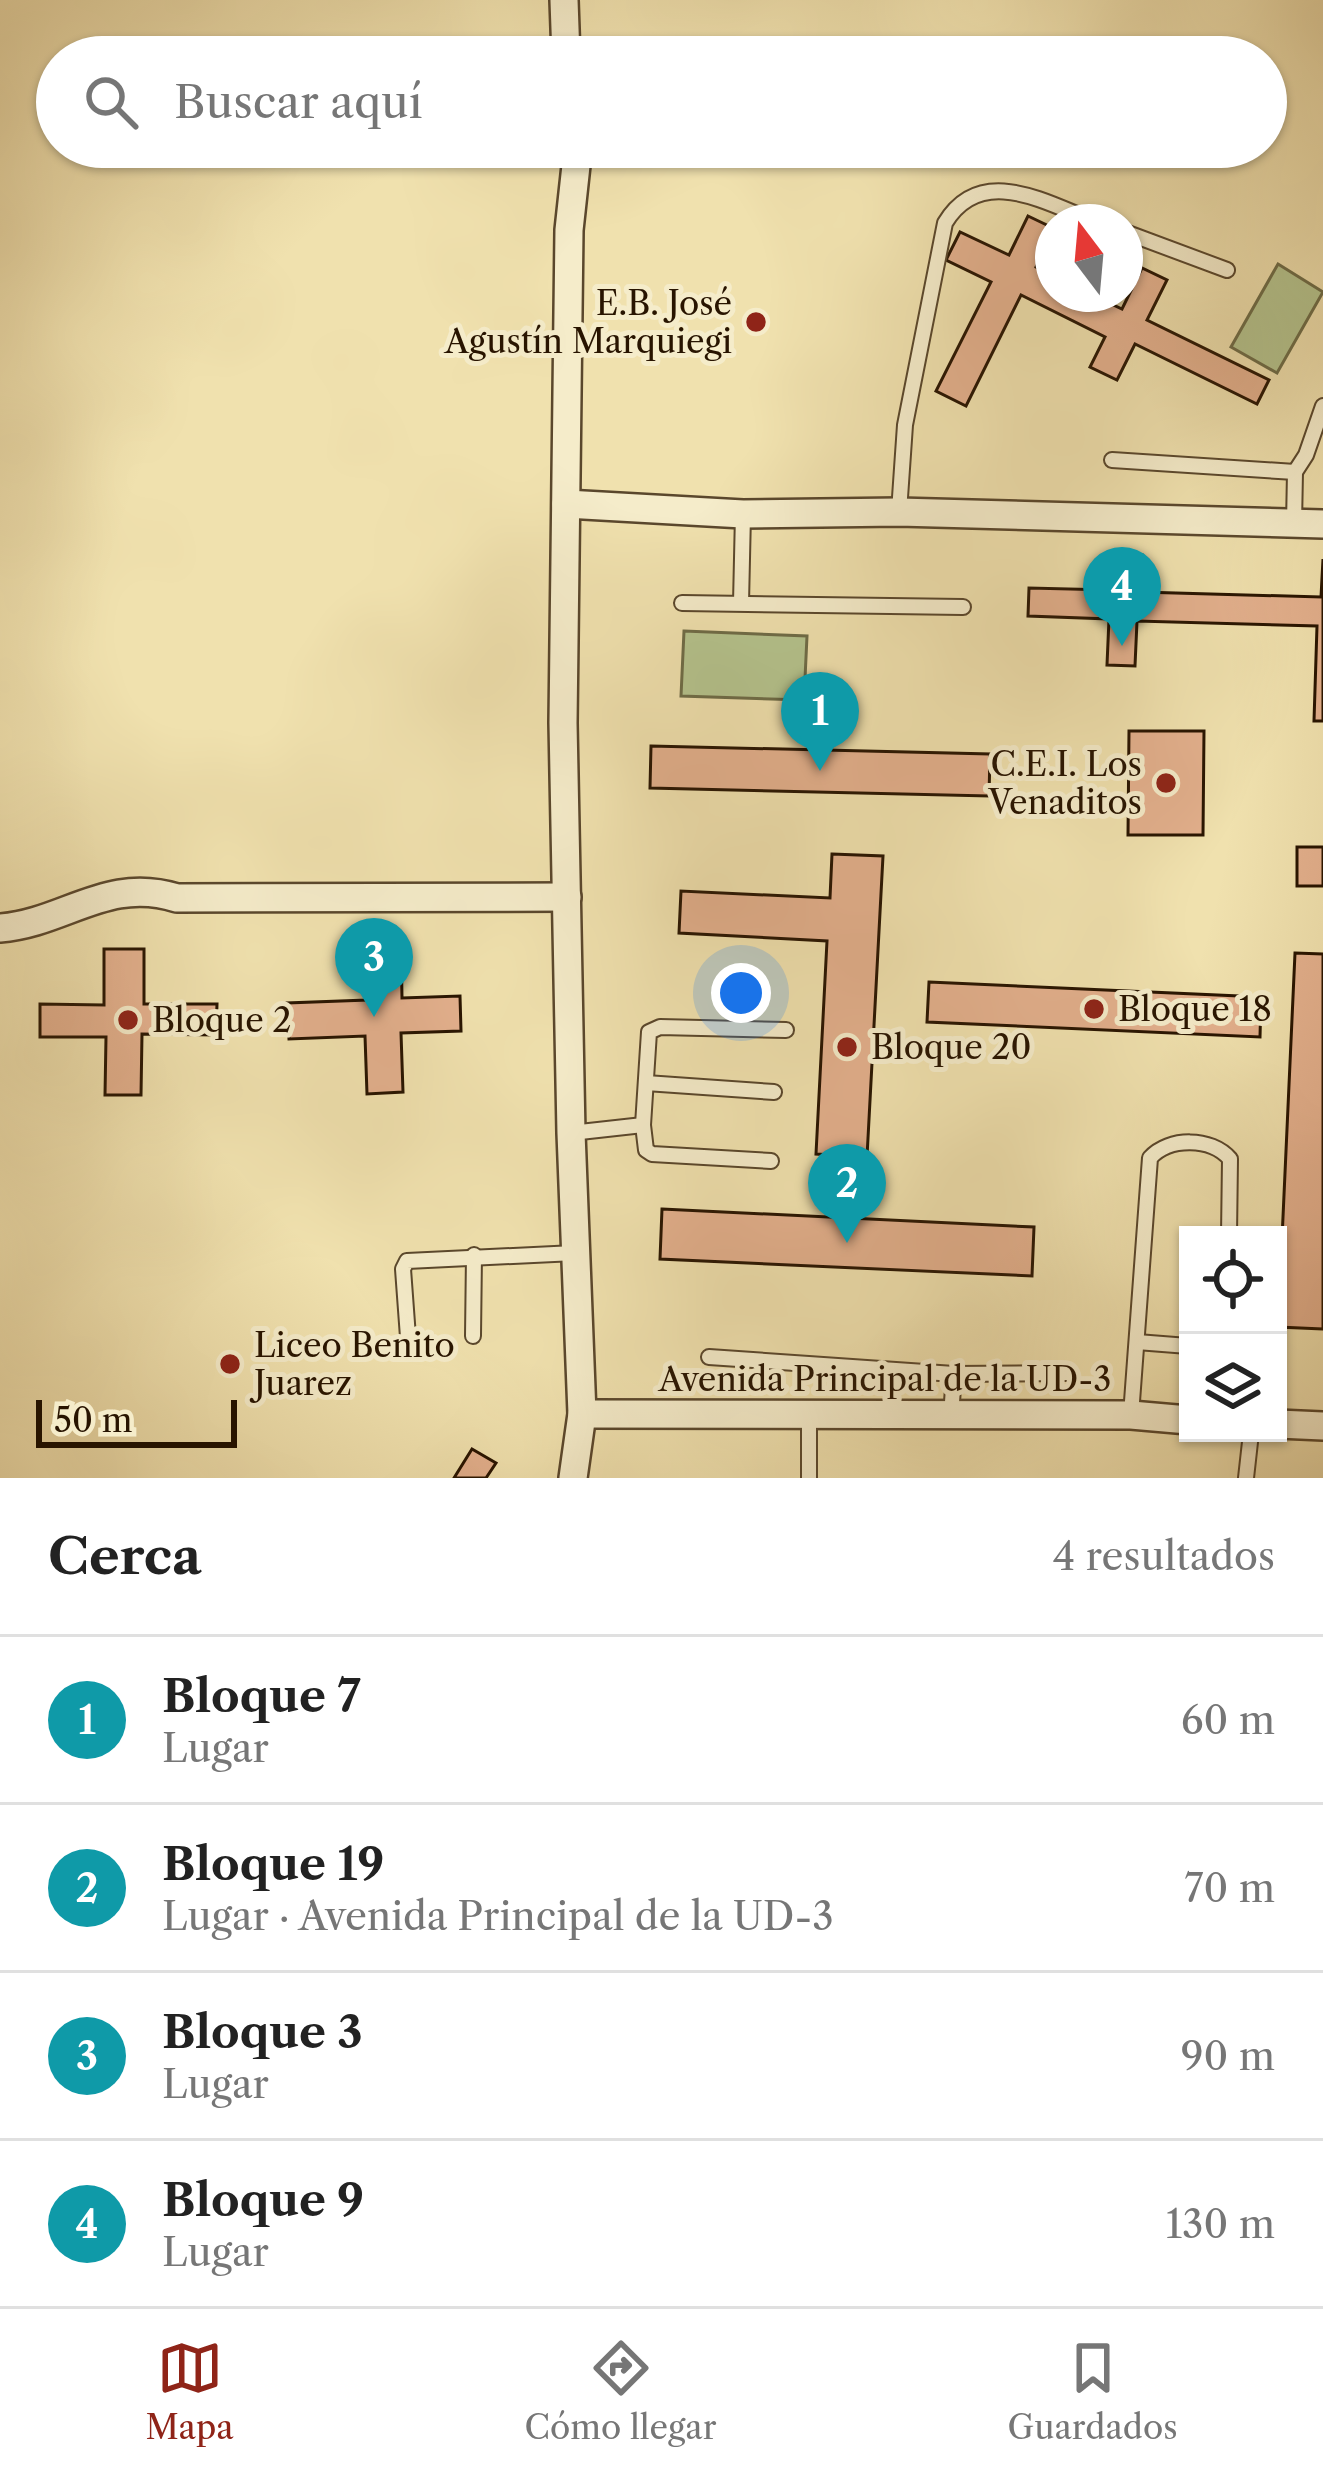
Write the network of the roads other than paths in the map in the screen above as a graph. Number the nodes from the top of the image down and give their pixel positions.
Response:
1 (564, 0) edge
2 (565, 36) edge
3 (575, 168) edge
4 (1047, 204) edge
5 (1143, 239) edge
6 (1227, 269) dead end
7 (1323, 406) edge
8 (1112, 460) dead end
9 (1295, 472) junction
10 (566, 504) junction
11 (899, 512) junction
12 (743, 514) junction
13 (1294, 524) junction
14 (1323, 524) edge
15 (682, 603) dead end
16 (741, 604) junction
17 (962, 607) dead end
18 (567, 897) junction
19 (0, 928) edge
20 (786, 1030) dead end
21 (646, 1083) junction
22 (774, 1092) dead end
23 (644, 1125) junction
24 (571, 1133) junction
25 (771, 1161) dead end
26 (1229, 1226) edge
27 (575, 1253) junction
28 (474, 1255) junction
29 (473, 1336) dead end
30 (408, 1337) dead end
31 (1137, 1342) junction
32 (1179, 1345) edge
33 (709, 1358) dead end
34 (1067, 1373) dead end
35 (954, 1374) junction
36 (582, 1414) junction
37 (809, 1414) junction
38 (1131, 1415) junction
39 (951, 1416) junction
40 (1179, 1419) edge
41 (1287, 1424) edge
42 (1323, 1426) edge
43 (1250, 1442) edge
44 (573, 1478) edge
45 (809, 1478) edge
46 (1246, 1478) edge

1 - 2 street
3 - 10 street
4 - 11 lane
5 - 6 lane
7 - 9 lane
8 - 9 lane
9 - 13 lane
10 - 12 street
10 - 18 street
11 - 12 street
11 - 13 street
12 - 16 lane
13 - 14 street
15 - 16 lane
16 - 17 lane
18 - 19 street
18 - 24 street
20 - 21 lane
21 - 22 lane
21 - 23 lane
23 - 24 lane
23 - 25 lane
24 - 27 street
26 - 31 lane
27 - 28 lane
27 - 36 street
28 - 29 lane
28 - 30 lane
31 - 32 lane
31 - 38 lane
33 - 35 lane
34 - 35 lane
35 - 39 lane
36 - 37 street, Avenida Principal de la UD-3
36 - 44 street
37 - 39 street, Avenida Principal de la UD-3
37 - 45 lane
38 - 39 street, Avenida Principal de la UD-3
38 - 40 street, Avenida Principal de la UD-3
41 - 42 street
43 - 46 lane

